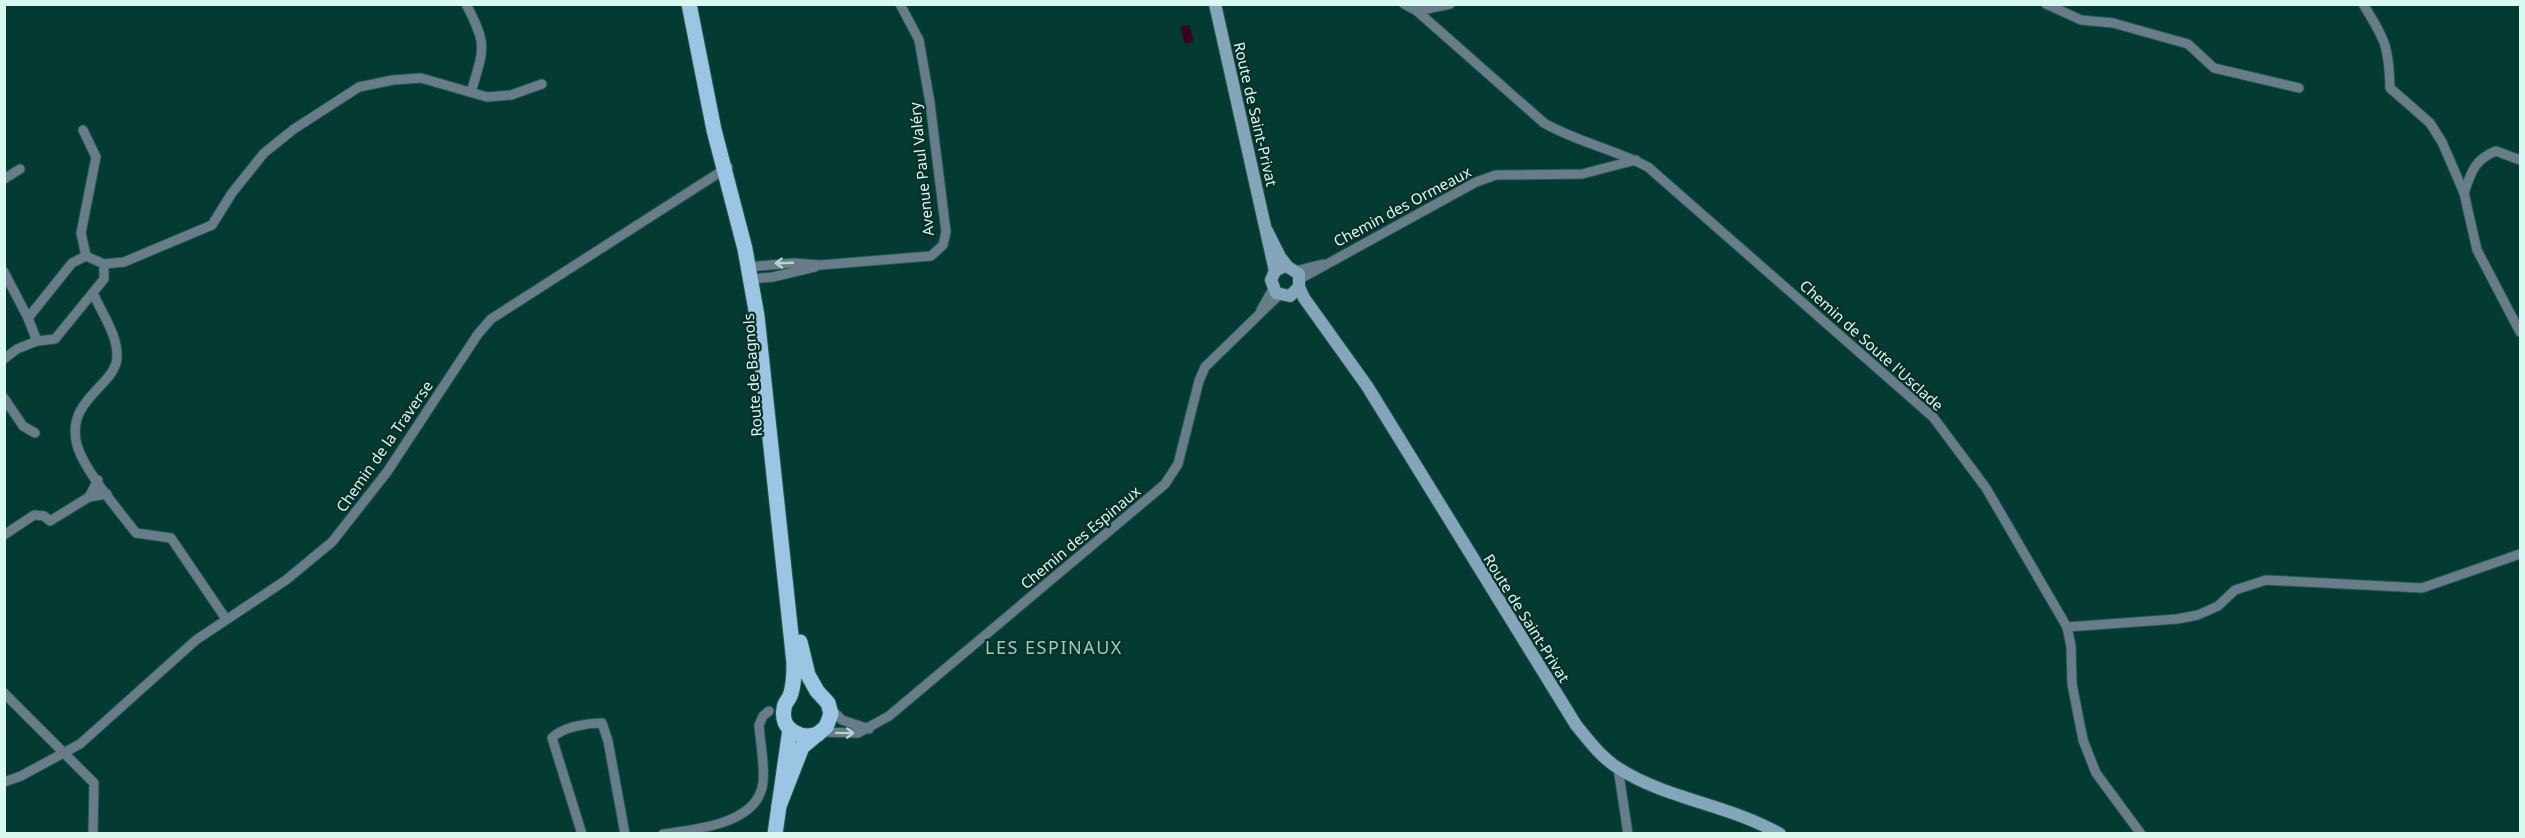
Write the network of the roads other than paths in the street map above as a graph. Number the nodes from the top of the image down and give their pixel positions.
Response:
1 (466, 4) edge
2 (689, 4) edge
3 (900, 4) edge
4 (1215, 4) edge
5 (1404, 4) edge
6 (1450, 4) edge
7 (2046, 4) edge
8 (2363, 4) edge
9 (1418, 8) edge
10 (542, 84) dead end
11 (2299, 88) dead end
12 (471, 92) junction
13 (84, 130) dead end
14 (1636, 160) junction
15 (2520, 160) edge
16 (727, 168) junction
17 (20, 169) dead end
18 (4, 179) edge
19 (2464, 193) junction
20 (1267, 231) junction
21 (86, 256) junction
22 (104, 264) junction
23 (1275, 271) junction
24 (4, 272) edge
25 (754, 272) junction
26 (1289, 283) junction
27 (93, 292) junction
28 (28, 318) junction
29 (2520, 333) edge
30 (37, 340) junction
31 (4, 359) edge
32 (4, 398) edge
33 (35, 433) dead end
34 (98, 480) junction
35 (107, 494) junction
36 (89, 497) junction
37 (4, 535) edge
38 (2520, 554) edge
39 (789, 594) junction
40 (226, 619) junction
41 (2067, 627) junction
42 (817, 692) junction
43 (4, 693) edge
44 (788, 699) junction
45 (830, 708) junction
46 (770, 711) junction
47 (789, 729) junction
48 (868, 729) junction
49 (819, 733) junction
50 (65, 753) junction
51 (1618, 768) junction
52 (4, 782) edge
53 (779, 806) junction
54 (93, 834) edge
55 (582, 834) edge
56 (625, 834) edge
57 (663, 834) edge
58 (775, 834) edge
59 (1628, 834) edge
60 (1780, 834) edge
61 (2141, 834) edge

1 - 12 street
2 - 16 main road, Route de Bagnols
3 - 25 street, Avenue Paul Valéry
4 - 20 street, Route de Saint-Privat
5 - 9 street, Chemin de Soute l'Usclade
6 - 9 street
7 - 11 street
8 - 19 street
9 - 14 street, Chemin de Soute l'Usclade
10 - 12 street
12 - 22 street
13 - 21 street
14 - 26 street, Chemin des Ormeaux
14 - 41 street, Chemin de Soute l'Usclade
15 - 19 street
16 - 25 main road, Route de Bagnols
16 - 40 street, Chemin de la Traverse
17 - 18 street
19 - 29 street
20 - 23 street, Route de Saint-Privat
20 - 26 street, Route de Saint-Privat
21 - 22 street
21 - 28 street
22 - 27 street
23 - 26 street
23 - 26 street, Route de Saint-Privat
24 - 28 street
25 - 39 main road, Route de Bagnols
26 - 48 street, Chemin des Espinaux
26 - 51 street, Route de Saint-Privat
27 - 30 street
27 - 34 street
28 - 30 street
30 - 31 street
32 - 33 street
34 - 35 street
34 - 36 street
35 - 36 street
35 - 40 street
36 - 37 street
38 - 41 street
39 - 42 main road
39 - 44 main road
40 - 50 street, Chemin de la Traverse
41 - 61 street, Chemin de Soute l'Usclade
42 - 44 main road
42 - 45 main road
43 - 50 street
44 - 46 street
44 - 47 main road
45 - 48 street
45 - 49 main road
46 - 47 street
46 - 57 street
47 - 49 main road
47 - 53 main road
49 -> 48 street, Chemin des Espinaux
49 - 53 main road
50 - 52 street, Chemin de la Traverse
50 - 54 street
51 - 59 street
51 - 60 street, Route de Saint-Privat
53 - 58 main road
55 - 56 street

